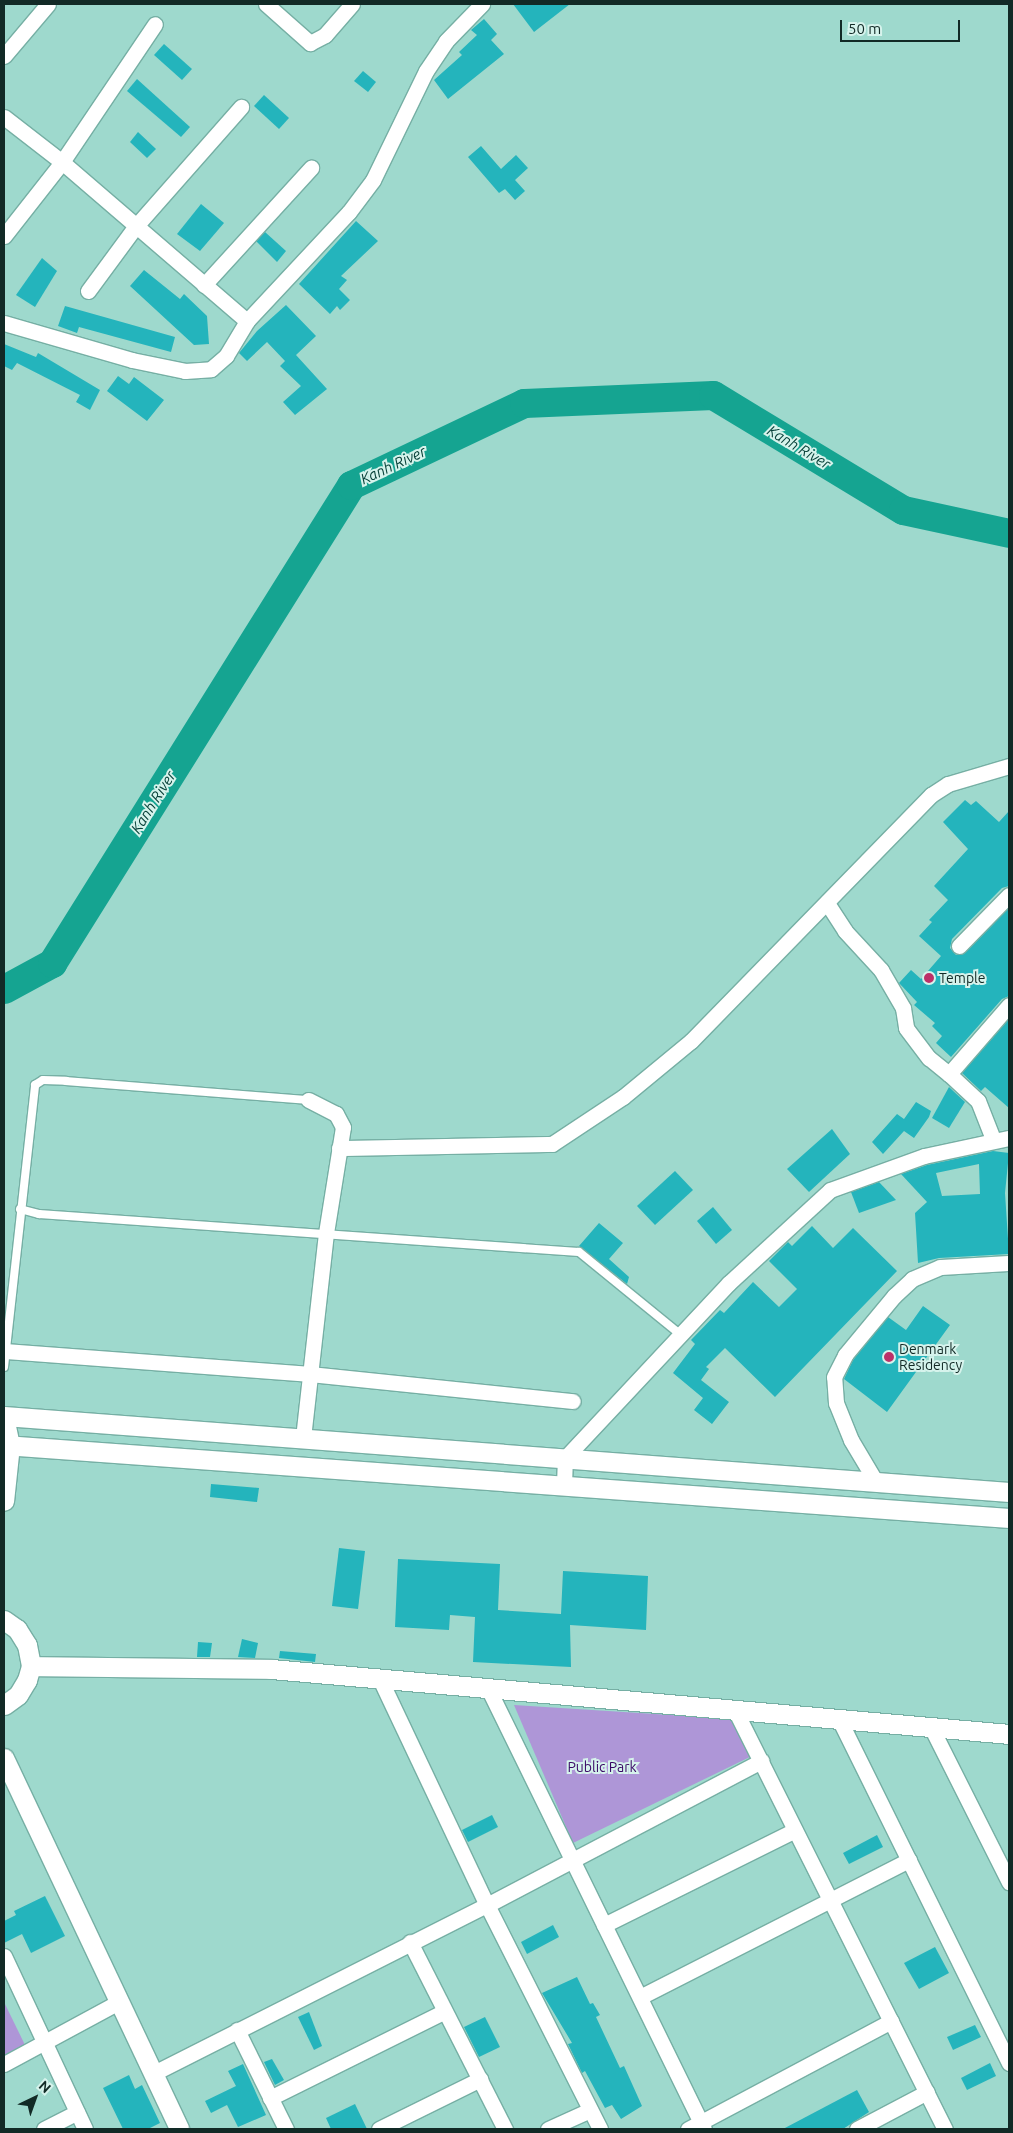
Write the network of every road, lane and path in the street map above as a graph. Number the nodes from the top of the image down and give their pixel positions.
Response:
1 (48, 4) edge
2 (266, 4) edge
3 (352, 4) edge
4 (482, 4) edge
5 (155, 24) dead end
6 (4, 56) edge
7 (241, 108) dead end
8 (4, 117) edge
9 (62, 162) junction
10 (311, 168) dead end
11 (136, 226) junction
12 (4, 236) edge
13 (204, 285) junction
14 (88, 291) dead end
15 (247, 321) junction
16 (4, 323) edge
17 (1009, 766) edge
18 (827, 903) junction
19 (1007, 903) edge
20 (959, 946) dead end
21 (1009, 1005) edge
22 (949, 1074) junction
23 (308, 1100) joint
24 (1009, 1138) edge
25 (993, 1139) junction
26 (339, 1148) junction
27 (20, 1209) junction
28 (326, 1233) junction
29 (1009, 1262) edge
30 (681, 1336) junction
31 (5, 1351) junction
32 (4, 1367) edge
33 (310, 1374) junction
34 (573, 1401) dead end
35 (4, 1417) edge
36 (303, 1438) junction
37 (7, 1445) edge
38 (565, 1458) junction
39 (876, 1482) junction
40 (564, 1485) junction
41 (1009, 1492) edge
42 (4, 1501) edge
43 (1009, 1518) edge
44 (4, 1620) edge
45 (31, 1666) junction
46 (380, 1679) junction
47 (487, 1686) junction
48 (4, 1705) edge
49 (735, 1710) junction
50 (839, 1719) junction
51 (931, 1727) junction
52 (1009, 1734) edge
53 (4, 1758) edge
54 (761, 1761) junction
55 (795, 1830) junction
56 (572, 1858) junction
57 (909, 1860) junction
58 (1009, 1882) edge
59 (831, 1901) junction
60 (488, 1905) junction
61 (604, 1925) junction
62 (410, 1942) junction
63 (4, 1956) edge
64 (640, 1997) junction
65 (117, 2003) junction
66 (445, 2011) junction
67 (891, 2021) junction
68 (237, 2030) junction
69 (44, 2043) junction
70 (1007, 2054) edge
71 (4, 2064) edge
72 (152, 2074) junction
73 (480, 2078) junction
74 (927, 2092) junction
75 (270, 2098) junction
76 (590, 2110) junction
77 (77, 2112) junction
78 (698, 2127) edge
79 (44, 2129) edge
80 (85, 2129) edge
81 (179, 2129) edge
82 (286, 2129) edge
83 (379, 2129) edge
84 (505, 2129) edge
85 (548, 2129) edge
86 (600, 2129) edge
87 (856, 2129) edge
88 (946, 2129) edge

1 - 6 street
2 - 3 street
4 - 15 street
5 - 9 street
7 - 11 street
8 - 9 street
9 - 11 street
9 - 12 street
10 - 13 street
11 - 13 street
11 - 14 street
13 - 15 street
15 - 16 street
17 - 18 street
18 - 22 street
18 - 26 street
19 - 20 street
21 - 22 street
22 - 25 street
23 - 26 street
23 - 27 lane
24 - 25 street
25 - 30 street
26 - 28 street
27 - 28 lane
27 - 31 lane
28 - 30 lane
28 - 33 street
29 - 39 street
30 - 38 street
31 - 32 lane
31 - 33 street
33 - 34 street
33 - 36 street
35 - 36 street
35 - 37 street
36 - 38 street
37 - 40 street
37 - 42 street
38 - 39 street
38 - 40 street
39 - 41 street
40 - 43 street
44 - 45 street
45 - 46 street
45 - 48 street
46 - 47 street
46 - 60 street
47 - 49 street
47 - 56 street
49 - 50 street
49 - 54 street
50 - 51 street
50 - 57 street
51 - 52 street
51 - 58 street
53 - 65 street
54 - 55 street
54 - 56 street
55 - 59 street
55 - 61 street
56 - 60 street
56 - 61 street
57 - 59 street
57 - 70 street
59 - 64 street
59 - 67 street
60 - 62 street
60 - 76 street
61 - 64 street
62 - 66 street
62 - 68 street
63 - 69 street
64 - 78 street
65 - 69 street
65 - 72 street
66 - 73 street
66 - 75 street
67 - 74 street
67 - 78 street
68 - 72 street
68 - 75 street
69 - 71 street
69 - 77 street
72 - 81 street
73 - 83 street
73 - 84 street
74 - 87 street
74 - 88 street
75 - 82 street
76 - 85 street
76 - 86 street
77 - 79 street
77 - 80 street

